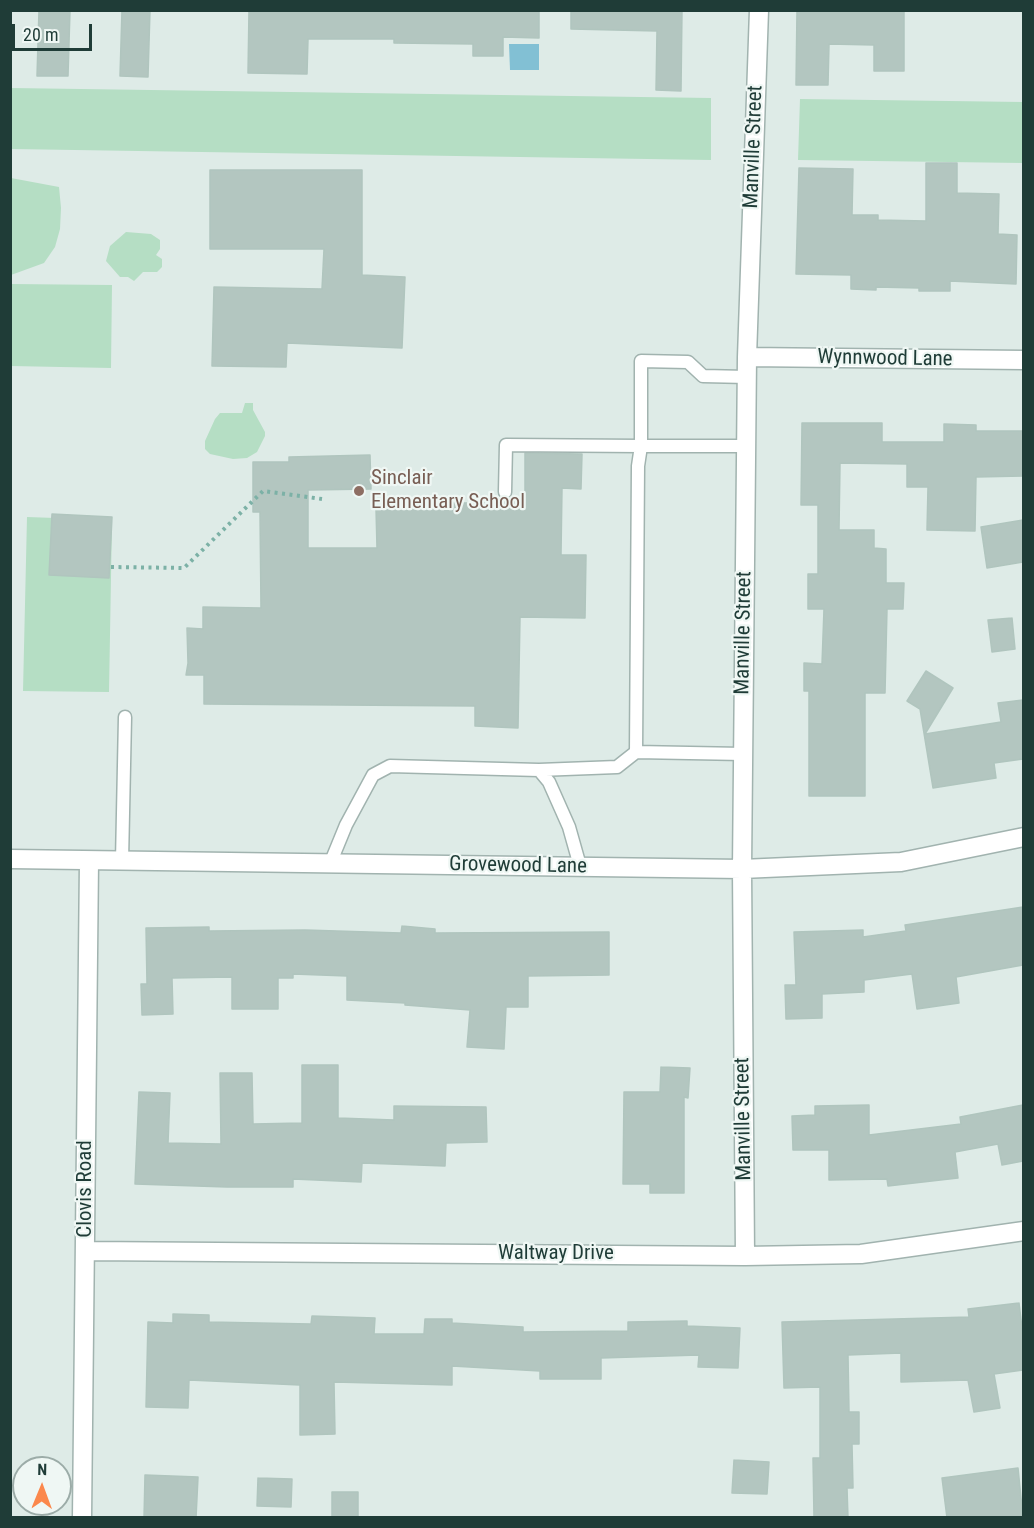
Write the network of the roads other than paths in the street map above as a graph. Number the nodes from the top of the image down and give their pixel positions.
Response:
1 (759, 10) edge
2 (747, 357) junction
3 (1023, 360) edge
4 (747, 377) junction
5 (641, 446) junction
6 (747, 446) junction
7 (506, 492) dead end
8 (125, 717) dead end
9 (636, 752) junction
10 (743, 754) junction
11 (538, 770) junction
12 (1023, 837) edge
13 (10, 859) edge
14 (89, 861) junction
15 (122, 861) junction
16 (330, 864) junction
17 (580, 866) junction
18 (742, 869) junction
19 (1023, 1231) edge
20 (86, 1251) junction
21 (745, 1256) junction
22 (82, 1518) edge

1 - 2 street, Manville Street
2 - 3 street, Wynnwood Lane
2 - 4 street, Manville Street
4 - 5 lane
4 - 6 street, Manville Street
5 - 6 lane
5 - 7 lane
5 - 9 lane
6 - 10 street, Manville Street
8 - 15 lane
9 - 10 lane
9 - 11 lane
10 - 18 street, Manville Street
11 - 16 lane
11 - 17 lane
12 - 18 street, Grovewood Lane
13 - 14 street, Grovewood Lane
14 - 15 street, Grovewood Lane
14 - 20 street, Clovis Road
15 - 16 street, Grovewood Lane
16 - 17 street, Grovewood Lane
17 - 18 street, Grovewood Lane
18 - 21 street, Manville Street
19 - 21 street, Waltway Drive
20 - 21 street, Waltway Drive
20 - 22 street, Clovis Road

